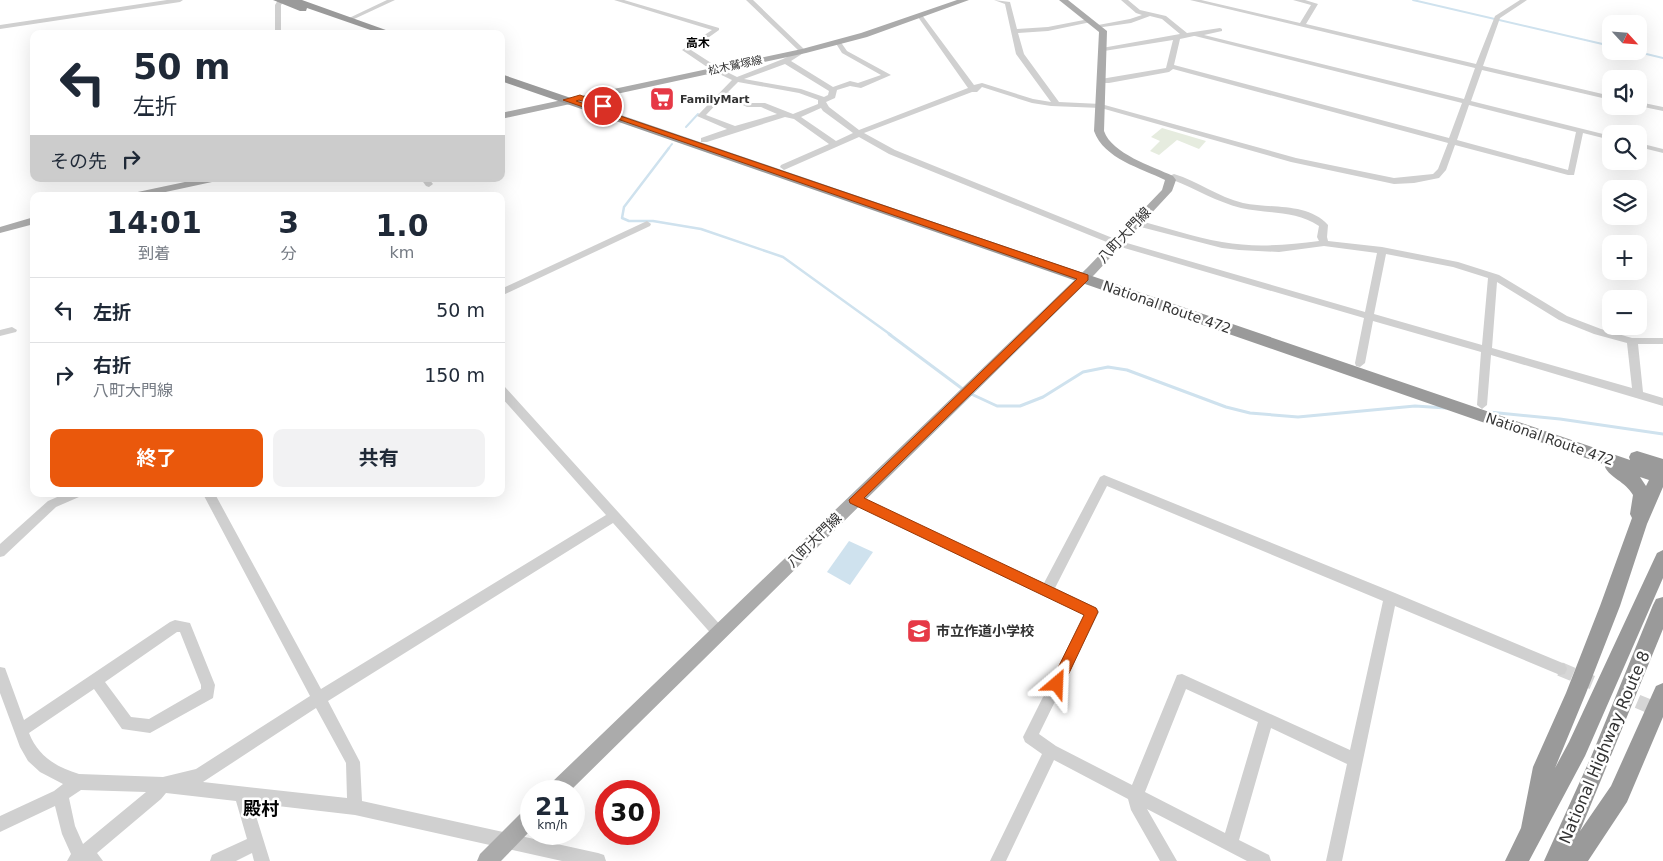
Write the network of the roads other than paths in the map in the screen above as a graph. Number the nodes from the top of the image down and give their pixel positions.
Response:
1 (180, 0) edge
2 (280, 0) edge
3 (293, 0) edge
4 (392, 0) edge
5 (617, 0) edge
6 (750, 0) edge
7 (965, 0) edge
8 (997, 0) edge
9 (1063, 0) edge
10 (1124, 0) edge
11 (1193, 0) edge
12 (1296, 0) edge
13 (1524, 0) edge
14 (1148, 14) junction
15 (920, 16) junction
16 (350, 19) junction
17 (1093, 24) junction
18 (1302, 26) junction
19 (0, 27) edge
20 (278, 30) edge
21 (365, 30) edge
22 (381, 30) edge
23 (1220, 30) dead end
24 (1014, 31) junction
25 (1197, 35) junction
26 (1186, 36) junction
27 (1178, 38) junction
28 (838, 42) junction
29 (1104, 50) junction
30 (803, 51) junction
31 (786, 61) junction
32 (1170, 66) junction
33 (1479, 68) junction
34 (714, 69) junction
35 (505, 72) edge
36 (505, 78) edge
37 (737, 79) junction
38 (1101, 81) junction
39 (833, 90) junction
40 (974, 90) junction
41 (723, 93) junction
42 (1602, 96) edge
43 (580, 98) junction
44 (567, 100) junction
45 (1465, 102) junction
46 (822, 103) junction
47 (1057, 104) junction
48 (1101, 106) junction
49 (1647, 106) edge
50 (1663, 110) edge
51 (786, 114) junction
52 (505, 115) edge
53 (795, 116) junction
54 (734, 129) junction
55 (1580, 130) junction
56 (859, 133) junction
57 (1602, 136) edge
58 (704, 140) junction
59 (1453, 140) junction
60 (835, 144) junction
61 (1647, 147) edge
62 (1663, 151) edge
63 (784, 167) junction
64 (1169, 178) junction
65 (198, 182) edge
66 (152, 192) edge
67 (30, 221) edge
68 (1136, 223) junction
69 (647, 224) dead end
70 (0, 230) edge
71 (1117, 243) junction
72 (1324, 243) junction
73 (1382, 250) junction
74 (1088, 274) junction
75 (1493, 276) junction
76 (505, 291) edge
77 (1369, 316) junction
78 (12, 330) dead end
79 (0, 333) edge
80 (1632, 341) junction
81 (1663, 341) edge
82 (1486, 350) junction
83 (1360, 363) junction
84 (505, 394) edge
85 (1638, 394) junction
86 (1663, 402) edge
87 (1482, 405) junction
88 (1587, 452) junction
89 (1662, 472) edge
90 (68, 497) edge
91 (211, 497) edge
92 (855, 500) junction
93 (614, 516) junction
94 (1638, 524) junction
95 (0, 552) edge
96 (1663, 558) edge
97 (1047, 591) junction
98 (1390, 597) junction
99 (1663, 605) edge
100 (719, 633) junction
101 (1560, 669) tunnel mouth
102 (96, 680) junction
103 (2, 681) edge
104 (1663, 693) edge
105 (318, 699) junction
106 (1266, 718) junction
107 (1657, 720) edge
108 (21, 730) junction
109 (1051, 751) junction
110 (1355, 760) junction
111 (568, 780) edge
112 (79, 782) junction
113 (163, 785) junction
114 (240, 793) junction
115 (62, 794) junction
116 (1136, 795) junction
117 (355, 807) junction
118 (0, 824) edge
119 (520, 828) edge
120 (1532, 830) junction
121 (507, 841) junction
122 (256, 843) junction
123 (1230, 843) junction
124 (84, 857) edge
125 (218, 861) edge
126 (262, 861) edge
127 (487, 861) edge
128 (598, 861) edge
129 (998, 861) edge
130 (1169, 861) edge
131 (1263, 861) edge
132 (1334, 861) edge
133 (1517, 861) edge
134 (1556, 861) edge
135 (1574, 861) edge

1 - 19 street
2 - 20 street
2 - 21 highway
3 - 16 highway
4 - 16 street
5 - 34 street
6 - 30 street
7 - 15 main road, 松木鷲塚線
8 - 24 street
9 - 17 main road
10 - 14 street
11 - 18 street
12 - 18 street
13 - 33 street
14 - 17 street
14 - 26 street
15 - 28 main road, 松木鷲塚線
15 - 40 street
16 - 22 highway
17 - 24 street
17 - 29 main road
18 - 33 street
23 - 25 street
24 - 47 street
25 - 26 street
25 - 45 street
26 - 27 street
27 - 29 street
27 - 32 street
28 - 30 main road, 松木鷲塚線
28 - 39 street
29 - 38 main road
30 - 31 street
30 - 34 main road, 松木鷲塚線
31 - 37 street
31 - 39 street
32 - 38 street
32 - 59 street
33 - 42 street
33 - 45 street
34 - 37 street
34 - 43 main road, 松木鷲塚線
35 - 43 highway, National Route 472
36 - 44 highway, National Route 472
37 - 41 street
37 - 46 street
38 - 48 main road
39 - 46 street
40 - 47 street
40 - 56 street
41 - 51 street
41 - 54 street
43 - 44 main road, 松木鷲塚線
43 - 58 highway, National Route 472
44 - 52 main road, 松木鷲塚線
44 - 74 highway, National Route 472
45 - 55 street
45 - 59 street
46 - 53 street
46 - 56 street
47 - 48 street
48 - 59 street
48 - 64 main road
49 - 50 street
51 - 53 street
51 - 54 street
53 - 60 street
54 - 58 street
55 - 57 street
55 - 59 street
56 - 60 street
56 - 71 street
58 - 63 highway, National Route 472
60 - 63 street
61 - 62 street
63 - 74 highway, National Route 472
64 - 68 main road, 八町大門線
64 - 72 street
65 - 66 main road
67 - 70 main road
68 - 71 main road, 八町大門線
68 - 72 street
69 - 76 street
71 - 74 main road, 八町大門線
71 - 77 street
72 - 73 street
73 - 75 street
73 - 77 street
74 - 83 highway, National Route 472
74 - 88 highway, National Route 472
74 - 92 main road, 八町大門線
75 - 80 street
75 - 82 street
77 - 82 street
77 - 83 street
78 - 79 street
80 - 81 street
80 - 85 street
82 - 85 street
82 - 87 street
83 - 87 highway, National Route 472
84 - 93 street
85 - 86 street
87 - 89 highway, National Route 472
88 - 89 highway, National Route 472
88 - 94 highway
89 - 94 highway
90 - 95 street
91 - 105 street
92 - 97 street
92 - 100 main road, 八町大門線
93 - 100 street
93 - 105 street
94 - 120 highway
96 - 120 highway, National Highway Route 8
97 - 98 street
97 - 109 street
98 - 101 street
98 - 110 street
99 - 134 highway, National Highway Route 8
100 - 111 main road, 八町大門線
102 - 102 street
102 - 108 street
103 - 108 street
104 - 107 highway
105 - 113 street
105 - 117 street
106 - 110 street
106 - 116 street
106 - 123 street
107 - 135 highway
108 - 112 street
109 - 116 street
109 - 129 street
110 - 132 street
112 - 113 street
112 - 115 street
113 - 114 street
113 - 124 street
114 - 117 street
114 - 122 street
115 - 118 street
115 - 124 street
116 - 123 street
116 - 130 street
117 - 121 street
119 - 121 main road
120 - 133 highway, National Highway Route 8
121 - 127 main road
121 - 128 street
122 - 125 street
122 - 126 street
123 - 131 street

